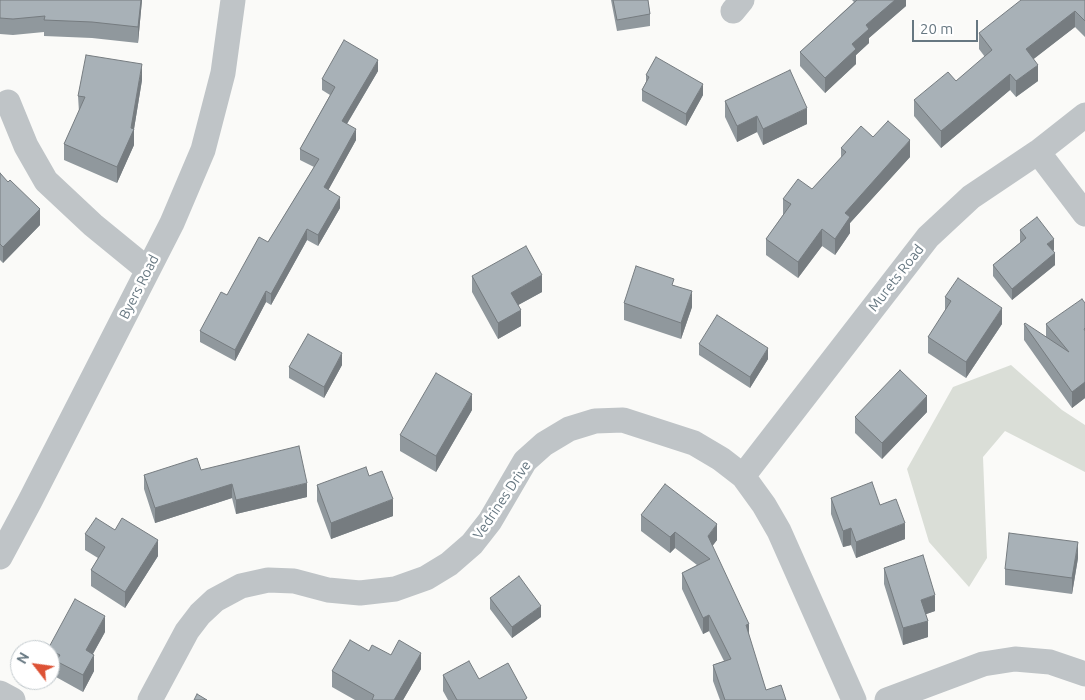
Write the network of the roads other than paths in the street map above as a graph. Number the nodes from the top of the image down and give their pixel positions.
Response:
1 (233, 0) edge
2 (8, 102) dead end
3 (1085, 115) edge
4 (1038, 152) junction
5 (1085, 214) edge
6 (148, 270) junction
7 (743, 476) junction
8 (0, 557) edge
9 (1085, 674) edge
10 (0, 693) edge
11 (13, 700) edge
12 (150, 700) edge
13 (854, 700) edge
14 (886, 700) edge

1 - 6 street, Byers Road
2 - 6 street
3 - 4 street, Murets Road
4 - 5 street
4 - 7 street, Murets Road
6 - 8 street, Byers Road
7 - 12 street, Vedrines Drive
7 - 13 street, Vedrines Drive
9 - 14 street
10 - 11 street

